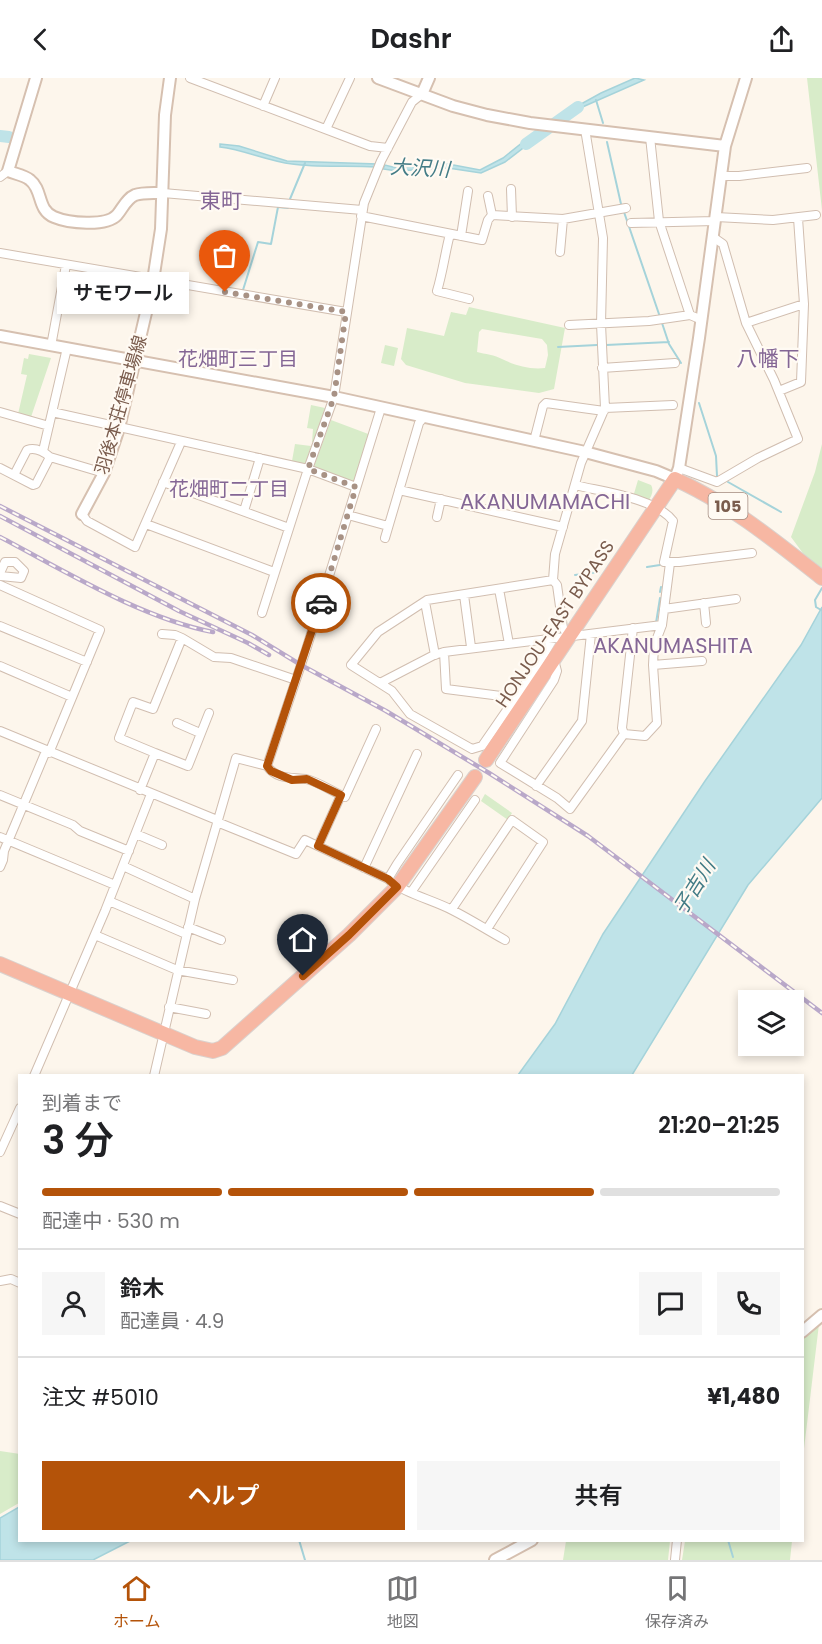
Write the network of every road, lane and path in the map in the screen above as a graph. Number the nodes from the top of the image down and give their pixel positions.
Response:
1 (36, 78) edge
2 (170, 78) edge
3 (190, 78) edge
4 (274, 78) edge
5 (350, 78) edge
6 (378, 78) edge
7 (429, 78) edge
8 (746, 78) edge
9 (422, 94) junction
10 (263, 106) junction
11 (326, 129) junction
12 (585, 129) junction
13 (650, 137) junction
14 (725, 146) junction
15 (388, 148) junction
16 (807, 168) dead end
17 (4, 174) edge
18 (721, 176) junction
19 (512, 189) dead end
20 (468, 191) dead end
21 (163, 193) junction
22 (488, 196) dead end
23 (626, 208) dead end
24 (361, 213) junction
25 (598, 214) junction
26 (492, 215) junction
27 (816, 215) dead end
28 (512, 217) junction
29 (798, 218) junction
30 (563, 219) junction
31 (715, 219) junction
32 (659, 221) junction
33 (631, 223) dead end
34 (450, 234) junction
35 (461, 236) junction
36 (713, 237) junction
37 (560, 252) dead end
38 (0, 253) edge
39 (66, 265) junction
40 (154, 280) junction
41 (469, 299) dead end
42 (804, 304) junction
43 (346, 312) junction
44 (690, 315) junction
45 (702, 320) junction
46 (746, 323) junction
47 (602, 324) junction
48 (569, 326) dead end
49 (0, 336) edge
50 (51, 346) junction
51 (67, 348) junction
52 (135, 361) junction
53 (675, 363) dead end
54 (602, 368) junction
55 (779, 391) junction
56 (334, 397) junction
57 (673, 405) dead end
58 (381, 408) junction
59 (605, 409) junction
60 (0, 412) edge
61 (52, 412) junction
62 (424, 417) junction
63 (49, 426) junction
64 (119, 428) junction
65 (534, 441) junction
66 (181, 442) junction
67 (43, 451) junction
68 (585, 452) junction
69 (50, 457) junction
70 (260, 458) junction
71 (0, 468) edge
72 (308, 469) junction
73 (104, 473) junction
74 (677, 474) junction
75 (14, 475) junction
76 (163, 482) junction
77 (575, 485) junction
78 (356, 487) junction
79 (399, 490) junction
80 (441, 499) junction
81 (657, 508) junction
82 (244, 512) junction
83 (82, 514) joint
84 (348, 515) junction
85 (437, 517) dead end
86 (146, 524) junction
87 (388, 526) junction
88 (563, 527) junction
89 (289, 528) junction
90 (385, 538) dead end
91 (752, 553) dead end
92 (670, 563) junction
93 (274, 572) junction
94 (822, 578) edge
95 (553, 580) junction
96 (0, 585) edge
97 (499, 589) junction
98 (464, 595) junction
99 (736, 599) dead end
100 (425, 602) junction
101 (704, 603) junction
102 (664, 609) junction
103 (262, 613) dead end
104 (706, 623) dead end
105 (662, 625) junction
106 (0, 626) edge
107 (633, 628) junction
108 (162, 634) dead end
109 (591, 634) junction
110 (568, 636) junction
111 (182, 639) junction
112 (553, 639) junction
113 (509, 644) junction
114 (471, 647) junction
115 (444, 652) junction
116 (435, 655) junction
117 (553, 658) junction
118 (702, 661) dead end
119 (87, 662) junction
120 (653, 664) junction
121 (0, 666) edge
122 (296, 680) junction
123 (380, 683) junction
124 (72, 697) junction
125 (511, 703) junction
126 (209, 713) dead end
127 (177, 723) dead end
128 (376, 729) dead end
129 (0, 731) edge
130 (200, 733) junction
131 (624, 734) junction
132 (47, 752) junction
133 (155, 753) junction
134 (417, 754) dead end
135 (486, 760) dead end
136 (267, 766) junction
137 (458, 775) dead end
138 (475, 777) dead end
139 (536, 786) junction
140 (140, 790) junction
141 (151, 794) junction
142 (0, 795) edge
143 (341, 795) junction
144 (475, 800) dead end
145 (24, 804) junction
146 (217, 821) junction
147 (136, 834) junction
148 (4, 839) edge
149 (162, 846) dead end
150 (318, 846) junction
151 (129, 851) junction
152 (123, 866) junction
153 (0, 867) edge
154 (364, 868) junction
155 (393, 883) junction
156 (115, 885) junction
157 (412, 891) junction
158 (195, 898) junction
159 (109, 901) junction
160 (452, 909) junction
161 (487, 929) junction
162 (187, 931) junction
163 (94, 935) junction
164 (221, 940) dead end
165 (505, 940) dead end
166 (0, 964) edge
167 (177, 970) junction
168 (233, 980) dead end
169 (70, 993) junction
170 (169, 1007) junction
171 (206, 1014) dead end
172 (163, 1034) junction
173 (35, 1074) edge
174 (154, 1074) edge
175 (18, 1112) edge
176 (0, 1152) edge
177 (0, 1206) edge
178 (18, 1213) edge
179 (0, 1281) edge
180 (18, 1283) edge
181 (822, 1315) edge
182 (804, 1330) edge
183 (528, 1542) edge
184 (677, 1542) edge
185 (495, 1560) edge
186 (675, 1560) edge

1 - 17 street
2 - 21 street, 羽後本荘停車場線
3 - 10 street
4 - 10 street
5 - 11 street
6 - 9 street
7 - 9 street
8 - 14 street
9 - 12 street
9 - 15 street
10 - 11 street
11 - 15 street
12 - 13 street
12 - 25 street
13 - 14 street
13 - 32 street
14 - 18 street
15 - 24 street
16 - 18 street
17 - 21 street
18 - 31 street
19 - 28 street
20 - 35 street
21 - 24 street
21 - 40 street, 羽後本荘停車場線
22 - 26 street
23 - 25 street
24 - 34 street
24 - 43 street
25 - 30 street
25 - 47 street
26 - 28 street
26 - 35 street
27 - 29 street
28 - 30 street
29 - 31 street
29 - 42 street
30 - 37 street
31 - 32 street
31 - 36 street
32 - 33 street
32 - 44 street
34 - 35 street
34 - 41 street
36 - 45 street
36 - 46 street
38 - 39 street
39 - 40 street
39 - 50 street
40 - 43 street
40 - 52 street, 羽後本荘停車場線
42 - 46 street
42 - 55 street
43 - 56 street
44 - 45 street
44 - 47 street
45 - 74 street
46 - 55 street
47 - 48 street
47 - 54 street
49 - 50 street
50 - 51 street
51 - 52 street
51 - 61 street
52 - 56 street
52 - 64 street, 羽後本荘停車場線
53 - 54 street
54 - 59 street
55 - 74 street
56 - 58 street
56 - 72 street
57 - 59 street
58 - 62 street
58 - 78 street
59 - 65 street
59 - 68 street
60 - 63 street
61 - 63 street
61 - 64 street
62 - 65 street
62 - 79 street
63 - 67 street
64 - 66 street
64 - 73 street, 羽後本荘停車場線
65 - 68 street
66 - 70 street
66 - 76 street
67 - 69 street
67 - 75 street
68 - 74 street
68 - 77 street
69 - 73 street
69 - 75 street
70 - 72 street
70 - 82 street
71 - 75 street
72 - 78 street
72 - 89 street
73 - 83 street, 羽後本荘停車場線
74 - 81 highway, HONJOU-EAST BYPASS
74 - 94 highway, 105
76 - 82 street
76 - 86 street
77 - 81 street
77 - 88 street
78 - 84 street
79 - 80 street
79 - 87 street
80 - 85 street
80 - 88 street
81 - 92 street
81 - 110 highway, HONJOU-EAST BYPASS
82 - 89 street
83 - 86 street
84 - 87 street
84 - 122 street
86 - 93 street
87 - 90 street
88 - 95 street
89 - 93 street
91 - 92 street
92 - 102 street
93 - 103 street
95 - 97 street
95 - 110 street
96 - 119 street
97 - 98 street
97 - 113 street
98 - 100 street
98 - 114 street
99 - 101 street
100 - 116 street
100 - 123 street
101 - 102 street
101 - 104 street
102 - 105 street
105 - 107 street
105 - 120 street
106 - 119 street
107 - 109 street
107 - 131 street
108 - 111 street
109 - 110 street
109 - 139 street
110 - 112 street
110 - 117 highway, HONJOU-EAST BYPASS
111 - 122 street
111 - 133 street
112 - 113 street
112 - 125 street
113 - 114 street
114 - 115 street
115 - 116 street
115 - 125 street
116 - 123 street
117 - 135 highway, HONJOU-EAST BYPASS
117 - 139 street
118 - 120 street
119 - 124 street
120 - 131 street
121 - 124 street
122 - 136 street
123 - 125 street
124 - 132 street
126 - 130 street
127 - 130 street
128 - 143 street
129 - 132 street
130 - 133 street
131 - 139 street
132 - 140 street
132 - 145 street
133 - 140 street
134 - 154 street
136 - 143 street
136 - 146 street
137 - 155 street
138 - 155 highway
140 - 141 street
141 - 146 street
141 - 147 street
142 - 145 street
143 - 150 street
144 - 157 street
145 - 148 street
145 - 151 street
146 - 150 street
146 - 158 street
147 - 149 street
147 - 151 street
148 - 153 street
148 - 156 street
150 - 154 street
151 - 152 street
152 - 156 street
152 - 158 street
154 - 155 street
155 - 157 street
155 - 172 highway
156 - 159 street
157 - 160 street
158 - 162 street
159 - 162 street
159 - 163 street
160 - 161 street
160 - 161 street
161 - 165 street
162 - 164 street
162 - 167 street
163 - 167 street
163 - 169 street
166 - 169 highway
167 - 168 street
167 - 170 street
169 - 172 highway
169 - 173 street
170 - 171 street
170 - 172 street
172 - 174 street
175 - 176 street
177 - 178 street
179 - 180 street
181 - 182 street
183 - 185 street
184 - 186 street

